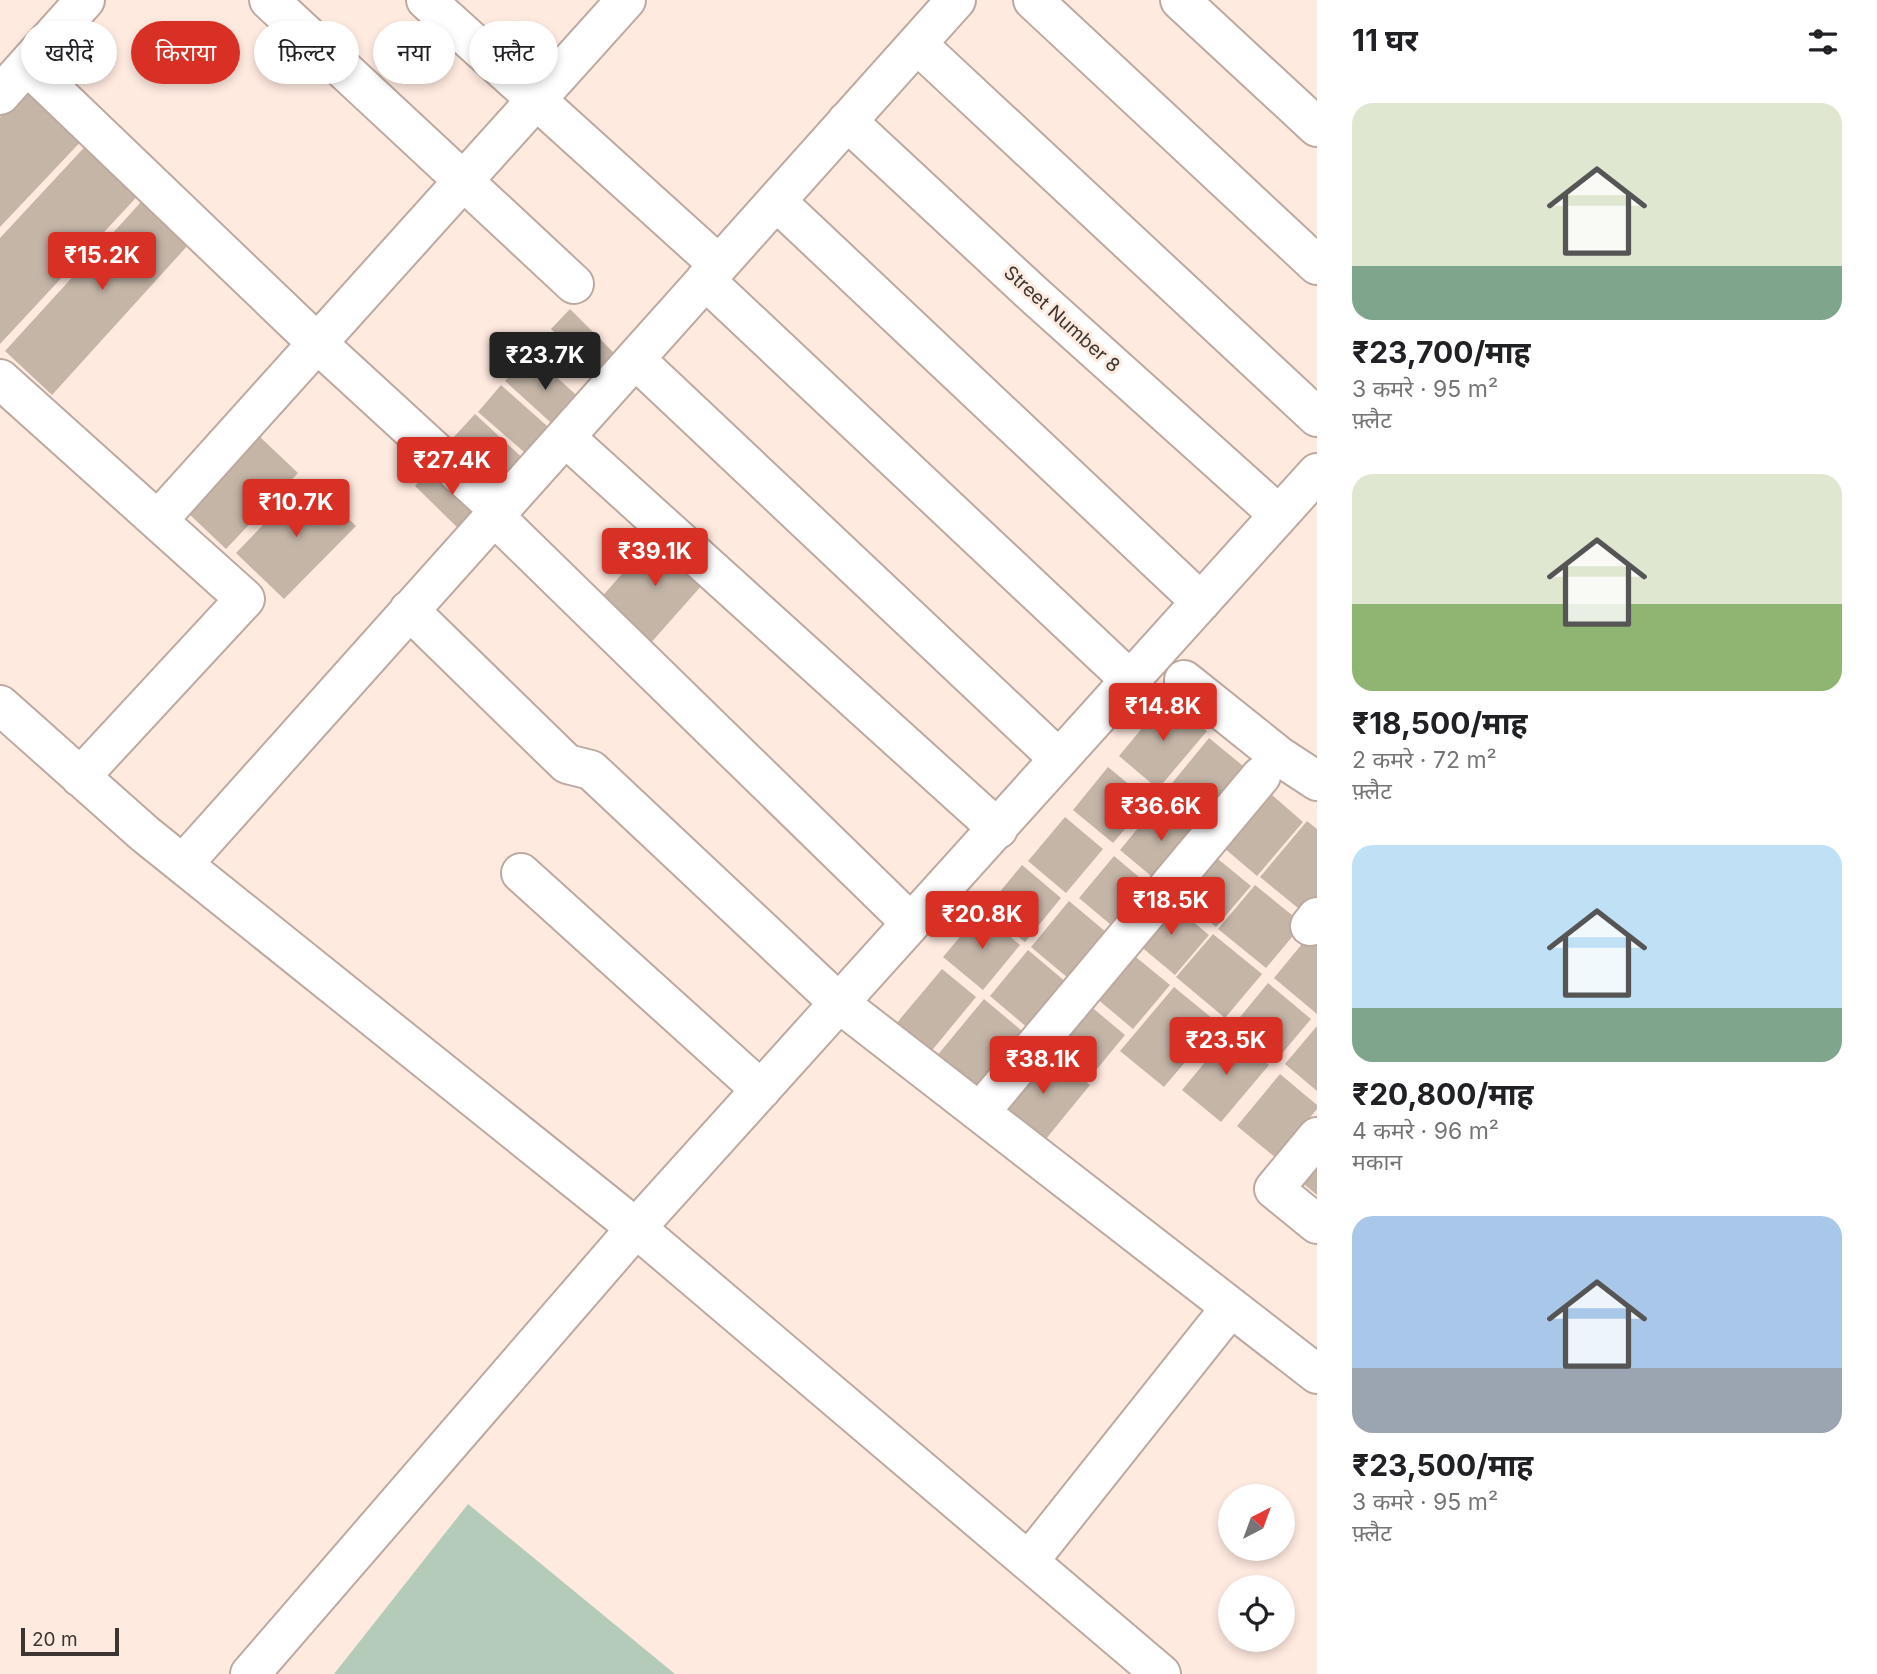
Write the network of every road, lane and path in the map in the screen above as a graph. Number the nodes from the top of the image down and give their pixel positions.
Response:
1 (85, 0) edge
2 (270, 0) edge
3 (426, 0) edge
4 (626, 0) edge
5 (956, 0) edge
6 (1033, 0) edge
7 (1180, 0) edge
8 (66, 21) edge
9 (917, 44) junction
10 (21, 72) edge
11 (47, 84) edge
12 (0, 95) edge
13 (536, 101) junction
14 (847, 121) junction
15 (1317, 127) edge
16 (463, 181) junction
17 (776, 201) junction
18 (1317, 265) edge
19 (712, 273) junction
20 (574, 284) dead end
21 (317, 343) junction
22 (635, 359) junction
23 (0, 379) edge
24 (1317, 417) edge
25 (565, 437) junction
26 (1317, 473) edge
27 (497, 513) junction
28 (1279, 515) junction
29 (159, 519) junction
30 (1201, 602) junction
31 (409, 610) junction
32 (1130, 680) junction
33 (1184, 680) dead end
34 (0, 705) edge
35 (1059, 759) junction
36 (1261, 776) dead end
37 (80, 777) junction
38 (1317, 781) edge
39 (999, 829) junction
40 (183, 864) junction
41 (521, 873) dead end
42 (911, 923) junction
43 (839, 1003) junction
44 (761, 1090) junction
45 (979, 1112) junction
46 (1317, 1137) edge
47 (1317, 1224) edge
48 (636, 1228) junction
49 (1231, 1307) junction
50 (1317, 1374) edge
51 (1029, 1561) junction
52 (250, 1674) edge
53 (1161, 1674) edge

1 - 8 street
2 - 16 street
3 - 13 street
4 - 13 street
5 - 9 street
6 - 18 street
7 - 15 street
9 - 14 street
9 - 24 street
10 - 12 street
11 - 21 street
13 - 16 street
13 - 19 street
14 - 17 street
14 - 28 street, Street Number 8
16 - 20 street
16 - 21 street
17 - 19 street
17 - 30 street
19 - 22 street
19 - 32 street
21 - 27 street
21 - 29 street
22 - 25 street
22 - 35 street
23 - 29 street
25 - 27 street
25 - 39 street
26 - 28 street
27 - 31 street
27 - 42 street
28 - 30 street
29 - 37 street
30 - 32 street
31 - 40 street
31 - 43 street
32 - 35 street
33 - 38 street
34 - 37 street
35 - 39 street
36 - 45 street
37 - 40 street
39 - 42 street
40 - 48 street
41 - 44 street
42 - 43 street
43 - 44 street
43 - 45 street
44 - 48 street
45 - 49 street
46 - 47 street
48 - 51 street
48 - 52 street
49 - 50 street
49 - 51 street
51 - 53 street

